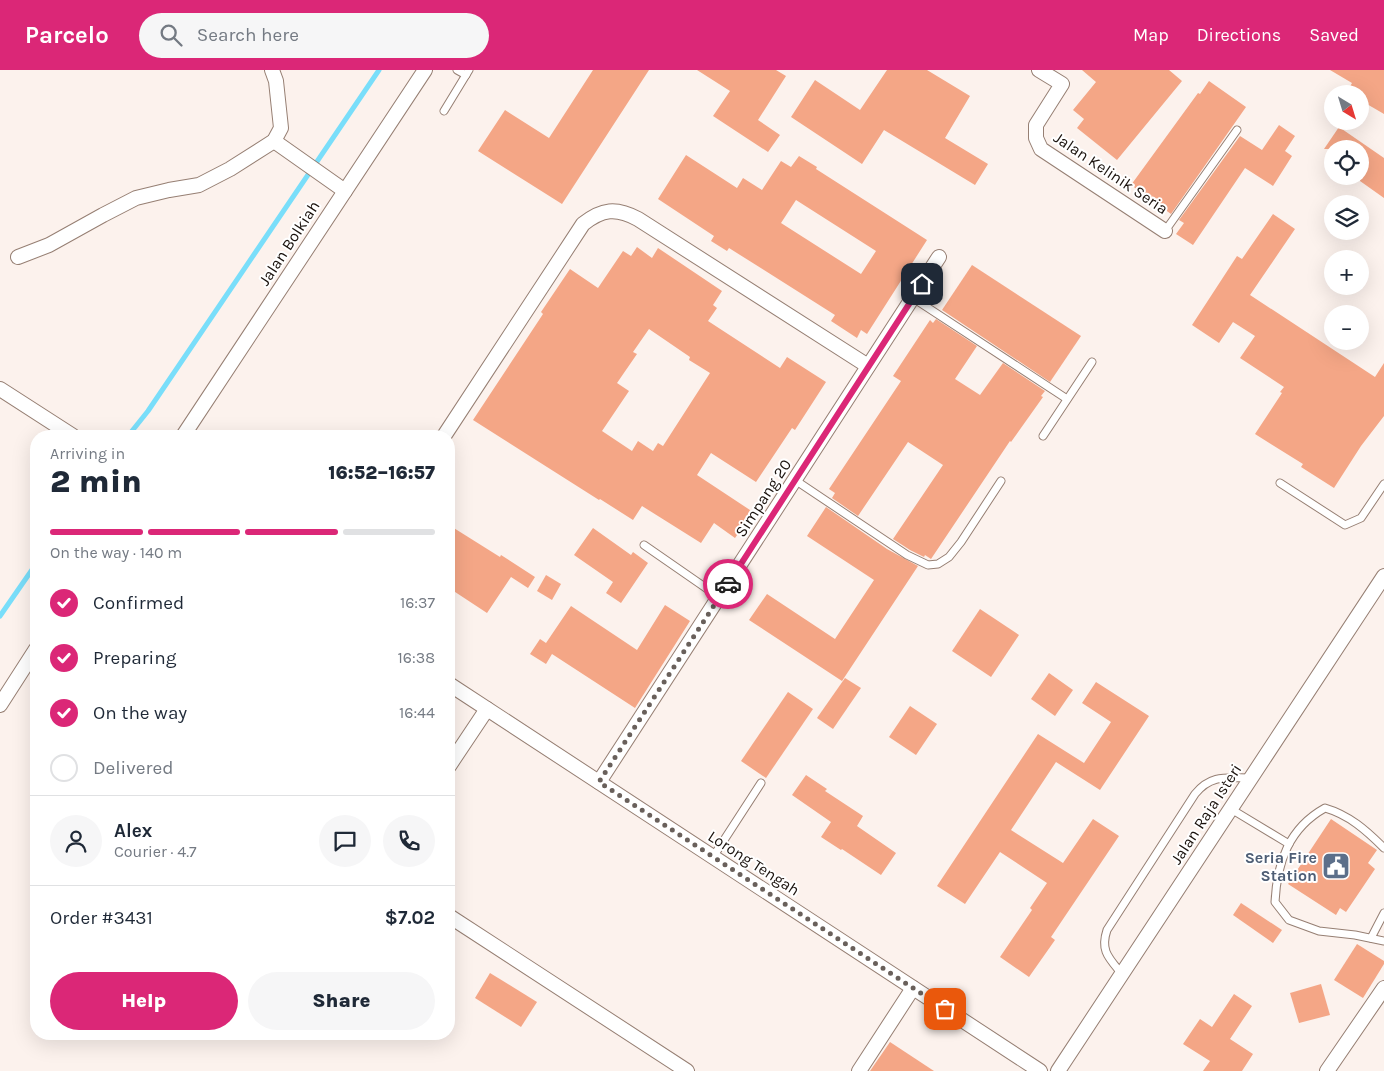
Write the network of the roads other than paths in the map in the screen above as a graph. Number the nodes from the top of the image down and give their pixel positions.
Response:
1 (272, 70) edge
2 (425, 70) edge
3 (457, 70) edge
4 (1039, 70) edge
5 (467, 73) edge
6 (444, 111) dead end
7 (1237, 130) dead end
8 (274, 141) junction
9 (345, 191) junction
10 (1165, 231) joint
11 (18, 257) dead end
12 (939, 257) dead end
13 (913, 298) junction
14 (1092, 362) dead end
15 (868, 366) junction
16 (0, 388) edge
17 (1067, 399) junction
18 (64, 430) edge
19 (187, 430) edge
20 (448, 430) edge
21 (1043, 436) dead end
22 (795, 480) junction
23 (1001, 481) dead end
24 (1280, 483) dead end
25 (1384, 484) edge
26 (644, 545) dead end
27 (1384, 576) edge
28 (719, 597) junction
29 (30, 658) edge
30 (455, 688) edge
31 (0, 705) edge
32 (486, 709) junction
33 (455, 757) edge
34 (1251, 778) junction
35 (599, 782) junction
36 (761, 783) dead end
37 (1230, 809) junction
38 (1289, 844) junction
39 (1384, 848) edge
40 (712, 857) junction
41 (1384, 913) edge
42 (455, 920) edge
43 (1371, 938) junction
44 (1384, 941) edge
45 (1122, 974) junction
46 (913, 988) junction
47 (1384, 988) edge
48 (687, 1071) edge
49 (859, 1071) edge
50 (1040, 1071) edge
51 (1058, 1071) edge
52 (1327, 1071) edge

1 - 8 street
2 - 9 street, Jalan Bolkiah
3 - 5 lane
4 - 10 street, Jalan Kelinik Seria
5 - 6 lane
7 - 10 lane, Jalan Kelinik Seria
8 - 9 street
8 - 11 street
9 - 19 street, Jalan Bolkiah
12 - 13 street, Simpang 20
13 - 15 street, Simpang 20
13 - 17 lane
14 - 17 lane
15 - 20 street
15 - 22 street, Simpang 20
16 - 18 street
17 - 21 lane
22 - 23 lane
22 - 28 street, Simpang 20
24 - 25 lane
26 - 28 lane
27 - 34 street, Jalan Raja Isteri
28 - 35 street, Simpang 20
29 - 31 street
30 - 32 street, Lorong Tengah
32 - 33 street
32 - 35 street, Lorong Tengah
34 - 37 street, Jalan Raja Isteri
34 - 45 lane
35 - 40 street, Lorong Tengah
36 - 40 lane
37 - 38 lane
37 - 45 street, Jalan Raja Isteri
38 - 39 lane
38 - 43 lane
40 - 46 street, Lorong Tengah
41 - 43 lane
42 - 48 street
43 - 44 lane
45 - 51 street, Jalan Raja Isteri
46 - 49 street
46 - 50 street, Lorong Tengah
47 - 52 street

